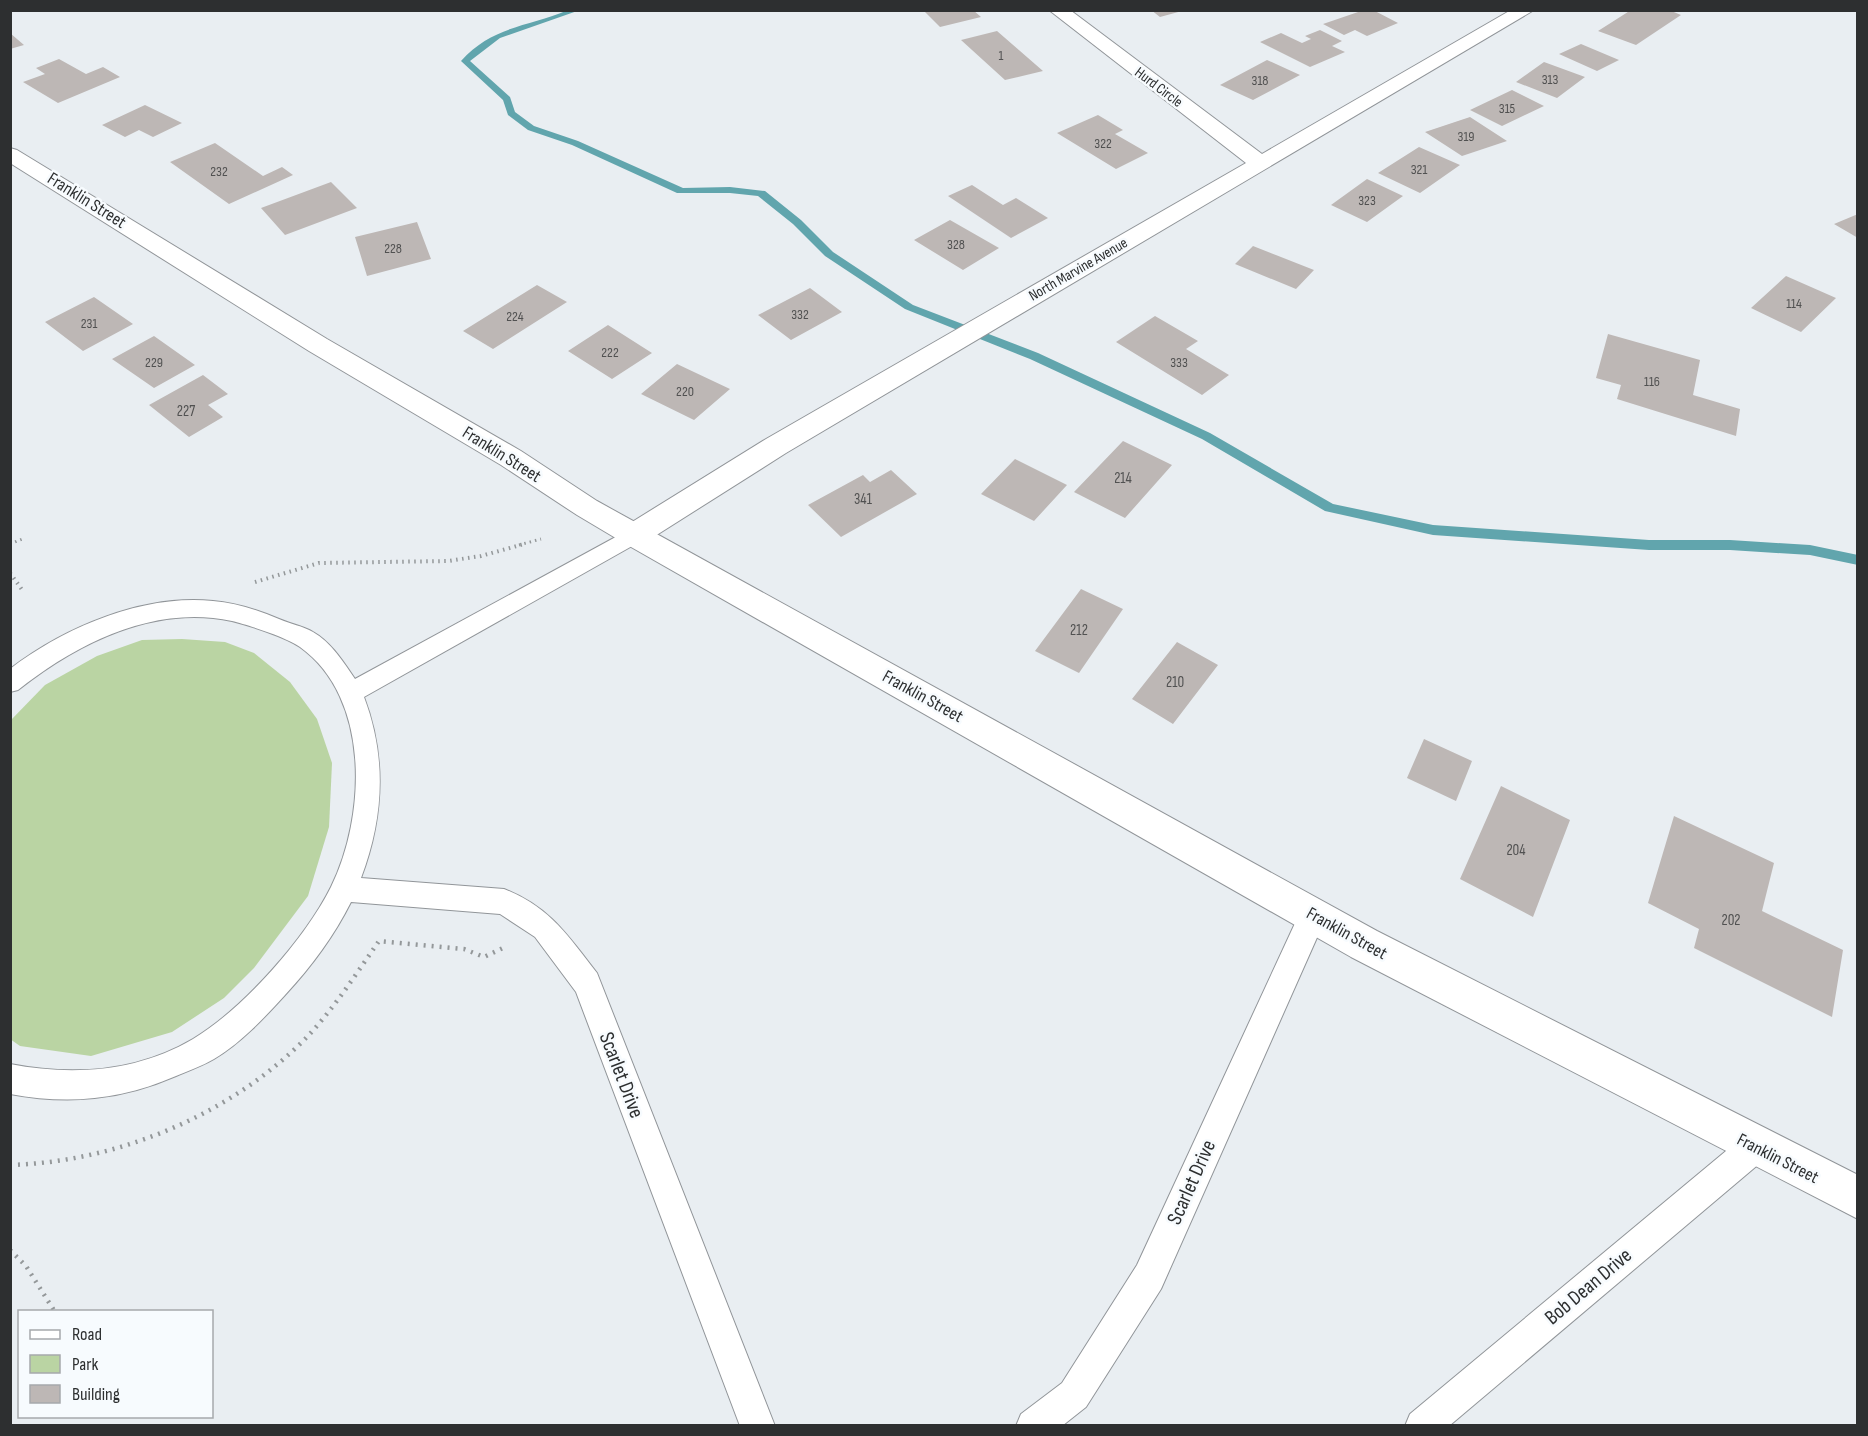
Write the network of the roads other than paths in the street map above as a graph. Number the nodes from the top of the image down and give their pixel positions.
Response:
1 (1058, 10) edge
2 (1524, 11) edge
3 (10, 154) edge
4 (1260, 163) junction
5 (634, 535) junction
6 (10, 684) edge
7 (351, 693) junction
8 (344, 889) junction
9 (1313, 915) junction
10 (10, 1079) edge
11 (1755, 1147) junction
12 (1857, 1198) edge
13 (758, 1425) edge
14 (1033, 1425) edge
15 (1422, 1425) edge

1 - 4 street, Hurd Circle
2 - 4 street, North Marvine Avenue
3 - 5 street, Franklin Street
4 - 5 street, North Marvine Avenue
5 - 7 lane
5 - 9 street, Franklin Street
6 - 7 lane
7 - 8 lane
8 - 10 lane
8 - 13 lane, Scarlet Drive
9 - 11 street, Franklin Street
9 - 14 lane, Scarlet Drive
11 - 12 street, Franklin Street
11 - 15 lane, Bob Dean Drive

